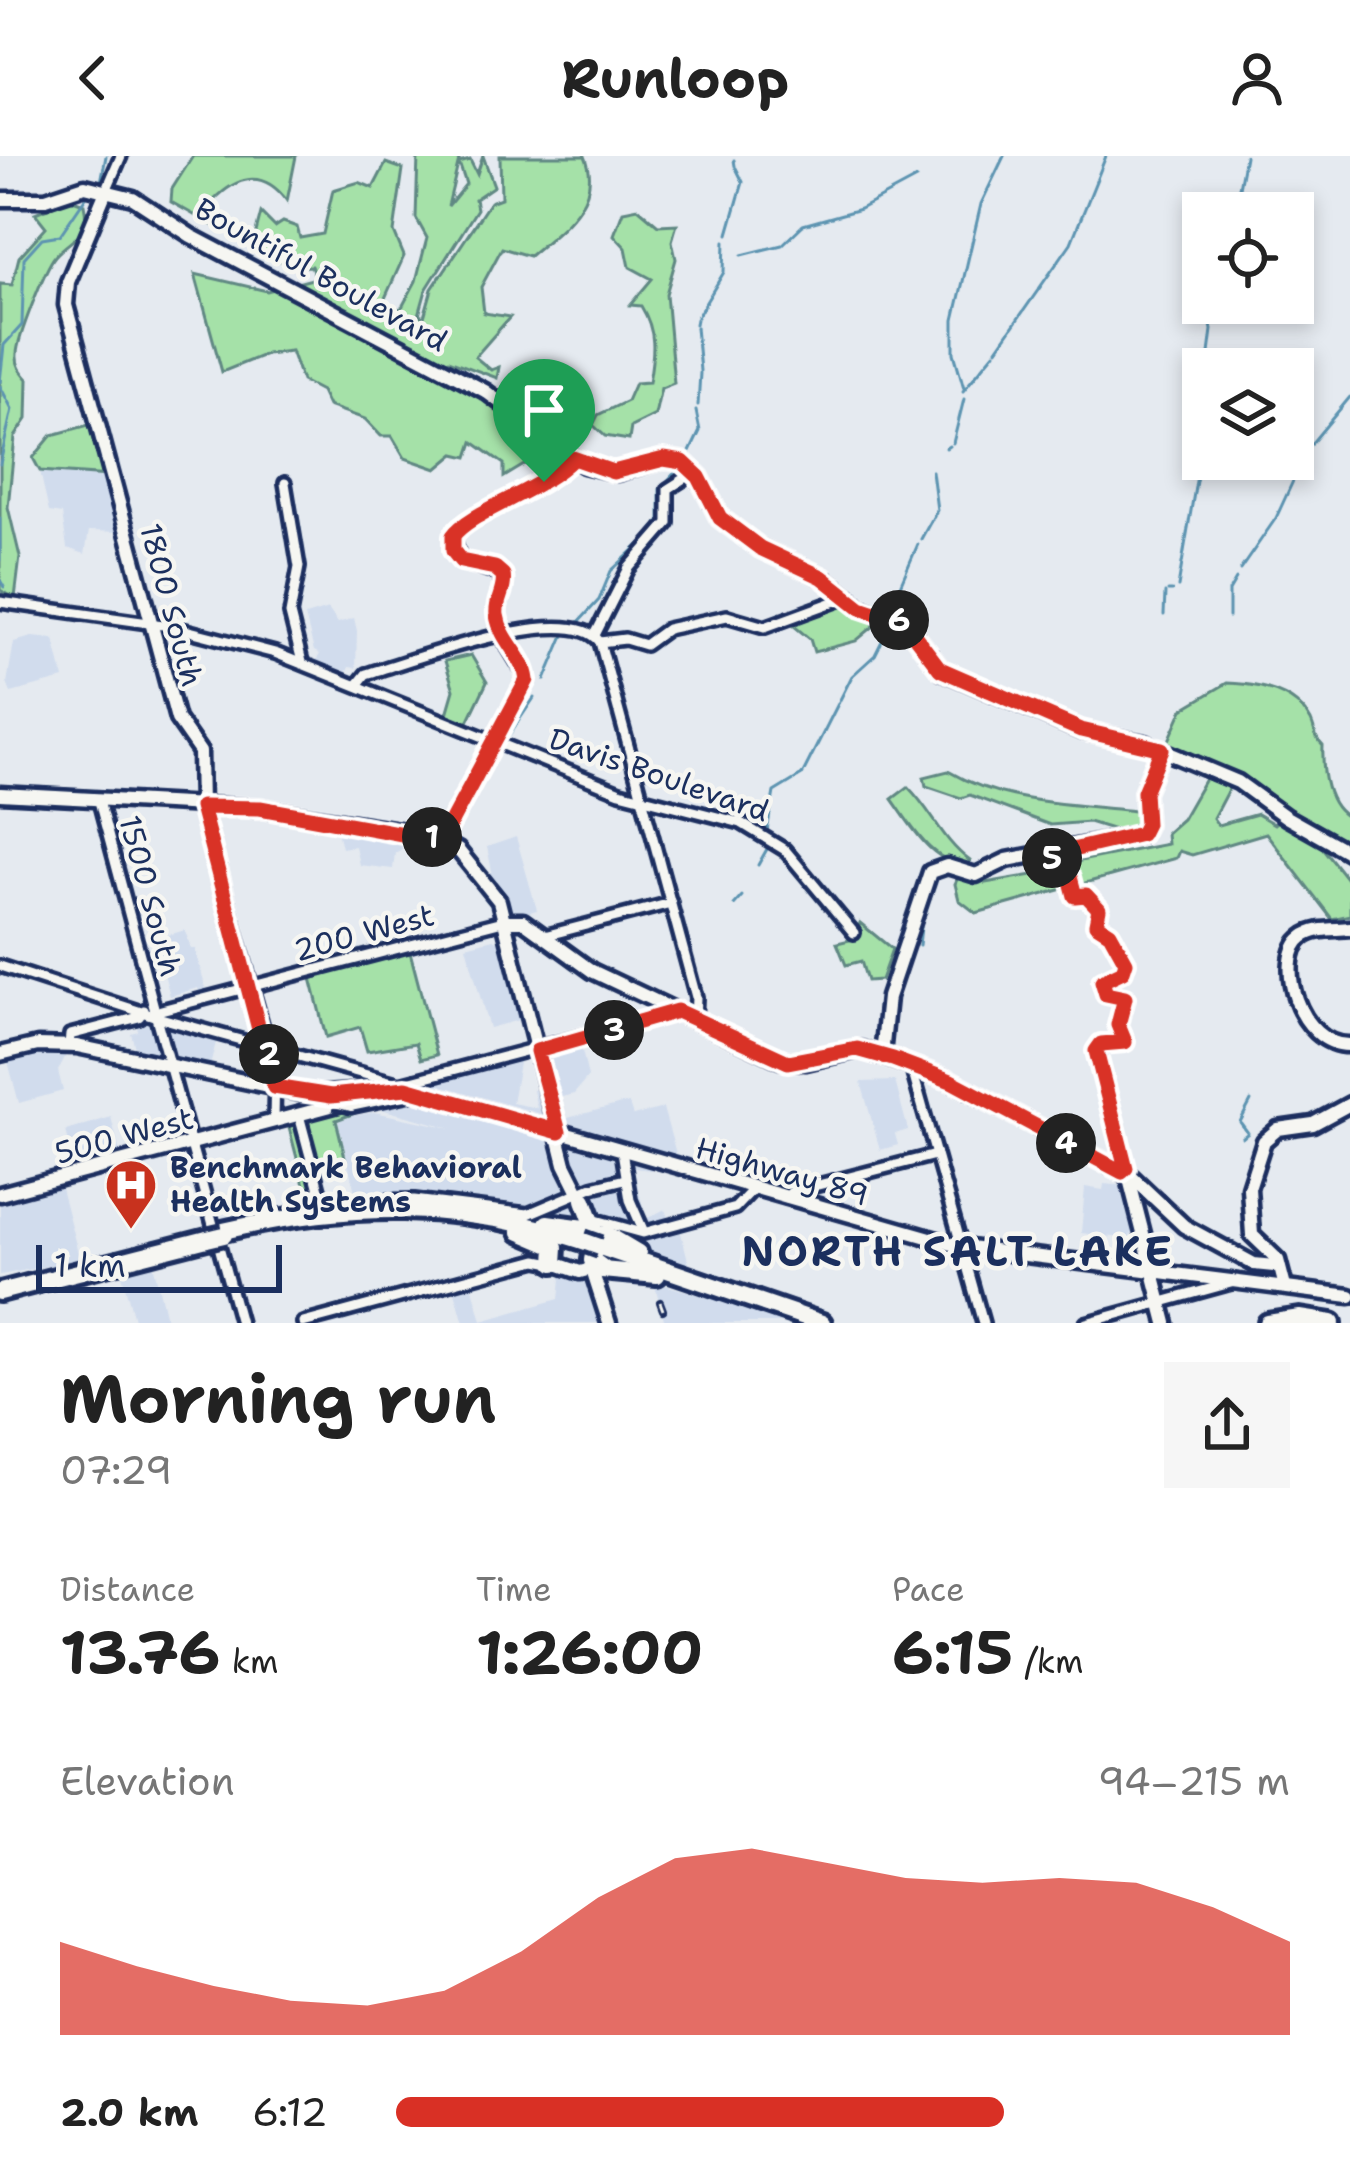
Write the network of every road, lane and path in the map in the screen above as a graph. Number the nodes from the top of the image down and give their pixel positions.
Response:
1 (121, 156) edge
2 (106, 191) junction
3 (0, 199) edge
4 (573, 458) junction
5 (695, 472) junction
6 (285, 483) dead end
7 (847, 597) junction
8 (0, 602) edge
9 (152, 625) junction
10 (502, 636) junction
11 (598, 638) junction
12 (302, 662) junction
13 (358, 684) junction
14 (496, 742) junction
15 (1162, 749) junction
16 (0, 794) edge
17 (643, 799) junction
18 (99, 801) junction
19 (201, 807) junction
20 (441, 841) junction
21 (1350, 853) edge
22 (1051, 855) junction
23 (671, 903) junction
24 (503, 922) junction
25 (1350, 928) edge
26 (854, 933) dead end
27 (544, 936) junction
28 (0, 966) edge
29 (250, 988) junction
30 (677, 1011) junction
31 (158, 1013) junction
32 (695, 1020) junction
33 (69, 1040) junction
34 (1350, 1045) edge
35 (266, 1046) junction
36 (537, 1051) junction
37 (0, 1054) edge
38 (885, 1054) junction
39 (171, 1065) junction
40 (911, 1066) junction
41 (274, 1087) junction
42 (415, 1091) junction
43 (312, 1096) junction
44 (1350, 1104) edge
45 (294, 1116) junction
46 (267, 1122) junction
47 (559, 1132) junction
48 (192, 1143) junction
49 (622, 1151) junction
50 (935, 1155) junction
51 (1125, 1172) junction
52 (625, 1180) junction
53 (754, 1188) junction
54 (0, 1194) edge
55 (582, 1194) junction
56 (787, 1198) junction
57 (483, 1217) junction
58 (644, 1232) junction
59 (593, 1242) junction
60 (962, 1247) junction
61 (549, 1262) junction
62 (1277, 1268) junction
63 (1154, 1271) junction
64 (1234, 1281) junction
65 (0, 1289) edge
66 (1350, 1296) edge
67 (1161, 1302) junction
68 (240, 1323) edge
69 (303, 1323) edge
70 (609, 1323) edge
71 (801, 1323) edge
72 (822, 1323) edge
73 (983, 1323) edge
74 (1086, 1323) edge
75 (1166, 1323) edge
76 (1268, 1323) edge
77 (1332, 1323) edge

1 - 2 street
2 - 3 main road
2 - 4 main road, Bountiful Boulevard
2 - 9 main road, 1800 South
4 - 5 main road, Bountiful Boulevard
4 - 10 street
5 - 7 main road
5 - 11 street
6 - 12 street
7 - 11 street
7 - 15 main road
8 - 9 street, Davis Boulevard
9 - 12 street, Davis Boulevard
9 - 19 main road, 1800 South
10 - 11 street
10 - 13 street
10 - 14 street
11 - 17 street
12 - 13 street, Davis Boulevard
13 - 14 street, Davis Boulevard
14 - 17 street, Davis Boulevard
14 - 20 street
15 - 21 main road
15 - 22 main road
16 - 18 main road
17 - 23 street
17 - 26 street, Davis Boulevard
18 - 19 main road
18 - 31 street, 1500 South
19 - 20 main road
19 - 29 street, 1800 South
20 - 24 main road
22 - 38 main road
22 - 51 street
23 - 27 street
23 - 32 street
24 - 27 main road
24 - 29 street, 200 West
24 - 36 main road
25 - 34 main road
27 - 30 main road
28 - 31 street
29 - 31 street, 200 West
29 - 35 street, 1800 South
30 - 32 main road
30 - 36 street
31 - 33 street, 200 West
31 - 35 street
31 - 39 street, 1500 South
32 - 38 main road
33 - 37 main road, 200 West
33 - 39 main road, 200 West
35 - 36 street
35 - 41 street, 1800 South
36 - 47 main road
38 - 40 main road
39 - 41 main road, 200 West
39 - 48 street, 1500 South
40 - 50 street
40 - 51 main road
41 - 43 main road, 200 West
41 - 46 street, 1800 South
42 - 43 main road
42 - 43 main road, 200 West, bridge
42 - 45 main road, 500 West
42 - 47 main road, Highway 89
44 - 62 main road
45 - 46 main road, 500 West
45 - 55 street
46 - 48 main road, 500 West
47 - 49 main road, Highway 89
47 - 55 main road
48 - 54 main road, 500 West
48 - 68 street, 1500 South
49 - 52 street
49 - 53 main road, Highway 89
50 - 56 street
50 - 60 street
51 - 62 main road
51 - 63 main road
52 - 55 street
52 - 58 street
53 - 56 main road, Highway 89
53 - 58 street
55 - 59 highway
56 - 60 main road, Highway 89
57 - 59 highway
57 - 61 highway
57 - 65 highway
58 - 59 street
59 - 61 main road
59 - 70 main road
59 - 71 highway
59 - 72 highway
60 - 63 main road, Highway 89
60 - 73 street
61 - 69 street
62 - 64 main road, Highway 89
62 - 66 main road, Highway 89
63 - 64 main road, Highway 89
63 - 67 main road
64 - 67 street
67 - 74 street
67 - 75 main road
76 - 77 highway

